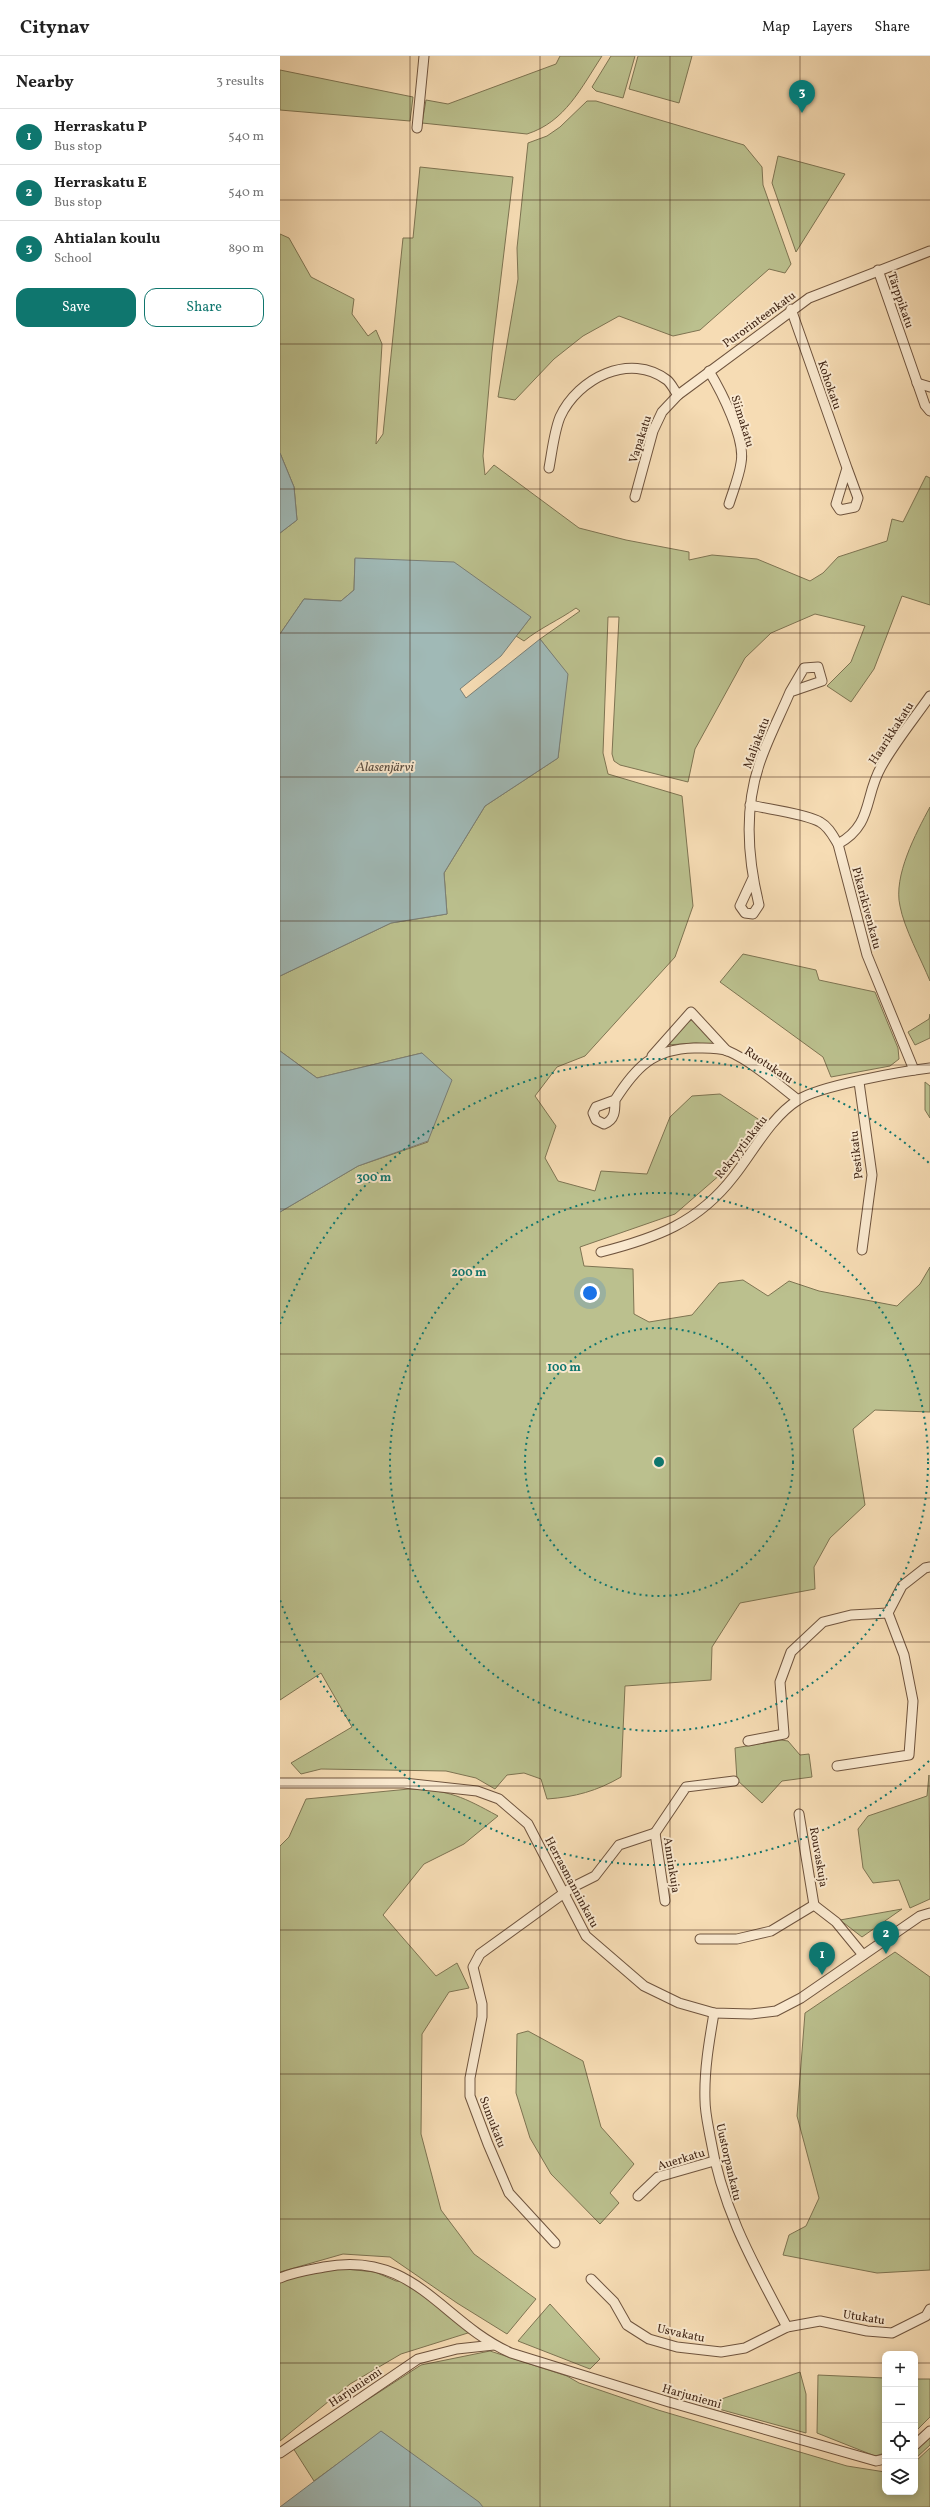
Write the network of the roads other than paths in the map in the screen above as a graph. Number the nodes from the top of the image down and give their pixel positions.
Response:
1 (424, 56) edge
2 (417, 128) dead end
3 (930, 251) edge
4 (878, 270) junction
5 (791, 309) junction
6 (709, 371) junction
7 (917, 383) junction
8 (930, 387) edge
9 (678, 395) junction
10 (930, 411) edge
11 (549, 468) dead end
12 (847, 468) dead end
13 (635, 497) dead end
14 (729, 504) dead end
15 (790, 692) dead end
16 (930, 696) edge
17 (750, 805) junction
18 (838, 844) junction
19 (753, 878) dead end
20 (727, 1051) junction
21 (651, 1057) junction
22 (930, 1068) edge
23 (914, 1070) junction
24 (859, 1082) junction
25 (616, 1100) dead end
26 (798, 1100) junction
27 (862, 1250) dead end
28 (601, 1252) dead end
29 (930, 1567) edge
30 (888, 1614) junction
31 (748, 1741) dead end
32 (837, 1766) dead end
33 (734, 1782) dead end
34 (280, 1783) edge
35 (799, 1814) dead end
36 (655, 1833) junction
37 (562, 1894) junction
38 (665, 1902) dead end
39 (814, 1905) junction
40 (930, 1913) edge
41 (700, 1939) dead end
42 (863, 1955) junction
43 (714, 2013) junction
44 (714, 2161) junction
45 (638, 2196) dead end
46 (555, 2243) dead end
47 (280, 2278) edge
48 (591, 2279) dead end
49 (930, 2309) edge
50 (787, 2327) junction
51 (494, 2345) junction
52 (930, 2431) edge
53 (918, 2442) edge
54 (280, 2453) edge
55 (882, 2460) edge

1 - 2 street
3 - 4 street, Purorinteenkatu
4 - 5 street, Purorinteenkatu
4 - 7 street, Tärppikatu
5 - 6 street, Purorinteenkatu
5 - 12 street, Kohokatu
6 - 9 street, Purorinteenkatu
6 - 14 street, Siimakatu
7 - 8 street
7 - 10 street, Tärppikatu
9 - 11 street
9 - 13 street, Vapakatu
15 - 17 street, Maljakatu
16 - 18 street, Haarikkakatu
17 - 18 street, Pikarikivenkatu
17 - 19 street, Maljakatu
18 - 23 street, Pikarikivenkatu
20 - 21 street, Ruotukatu
20 - 21 street, Ruotukatu
20 - 26 street, Ruotukatu
21 - 25 street, Ruotukatu
22 - 23 street, Rekryytinkatu
23 - 24 street, Rekryytinkatu
24 - 26 street, Rekryytinkatu
24 - 27 street, Pestikatu
26 - 28 street, Rekryytinkatu
29 - 30 street
30 - 31 street
30 - 32 street
33 - 36 street
34 - 37 street, Herrasmanninkatu
35 - 39 street, Rouvaskuja
36 - 37 street
36 - 38 street, Anninkuja
37 - 43 street, Herrasmanninkatu
37 - 46 street, Sumukatu
39 - 41 street
39 - 42 street
40 - 42 street, Herrasmanninkatu
42 - 43 street, Herrasmanninkatu
43 - 44 street, Uustorpankatu
44 - 45 street, Auerkatu
44 - 50 street, Uustorpankatu
47 - 51 street, Harjuniemi
48 - 50 street, Usvakatu
49 - 50 street, Utukatu
51 - 54 street, Harjuniemi
51 - 55 street, Harjuniemi
52 - 53 street

